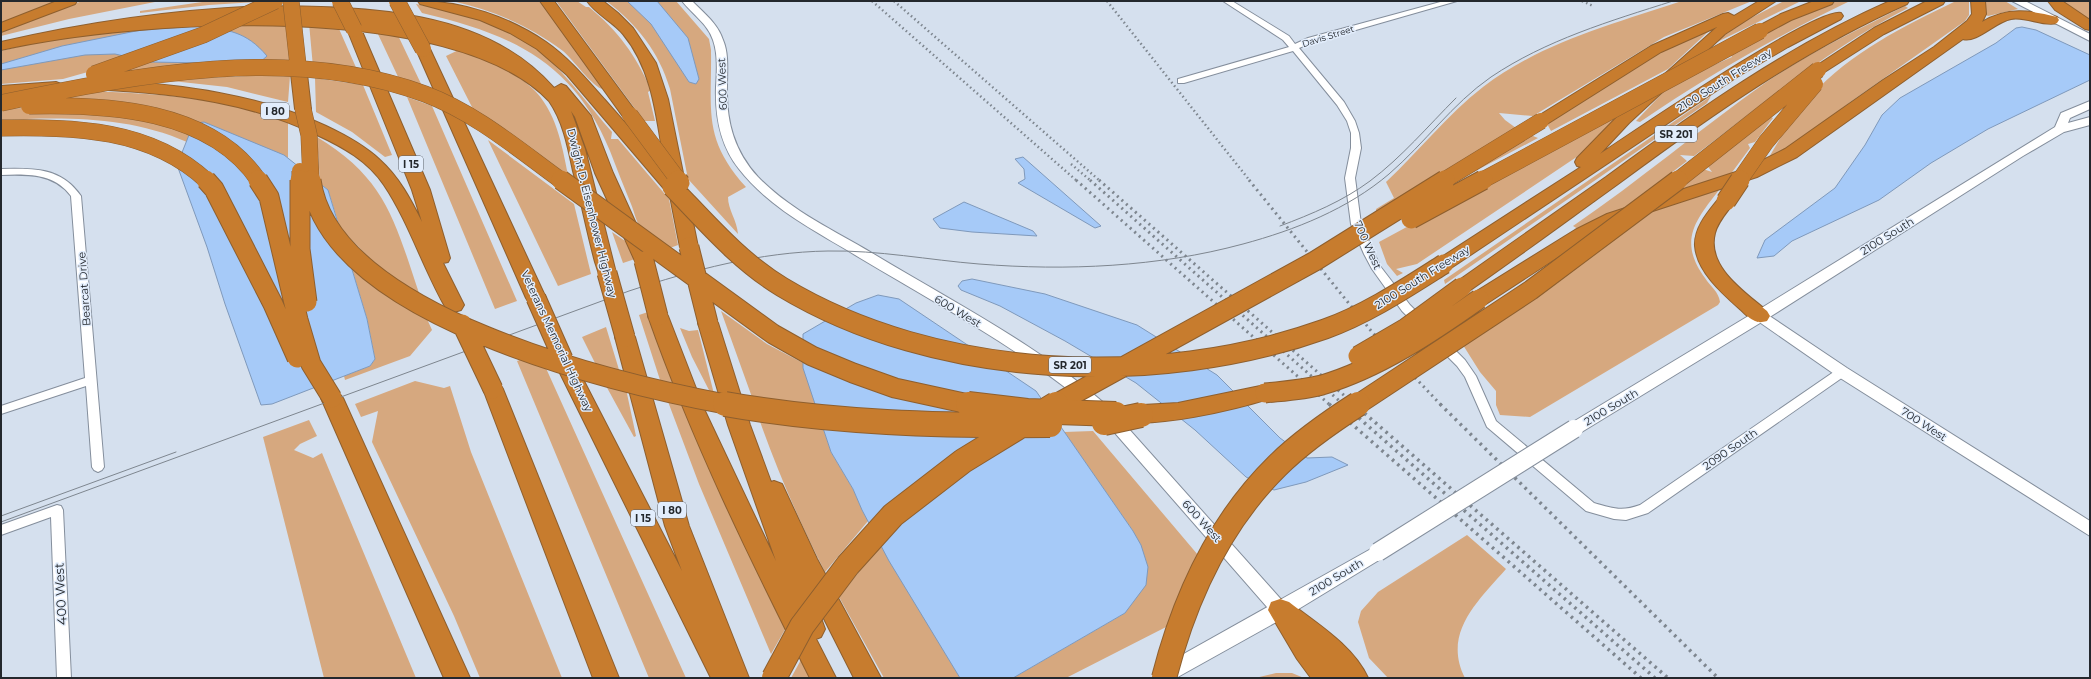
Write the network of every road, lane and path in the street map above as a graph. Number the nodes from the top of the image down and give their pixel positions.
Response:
1 (70, 1) edge
2 (188, 1) edge
3 (275, 1) edge
4 (291, 1) edge
5 (340, 1) edge
6 (397, 1) edge
7 (425, 1) edge
8 (547, 1) edge
9 (594, 1) edge
10 (687, 1) edge
11 (1227, 1) edge
12 (1453, 1) edge
13 (1768, 1) edge
14 (1828, 1) edge
15 (1869, 1) edge
16 (1902, 1) edge
17 (1938, 1) edge
18 (1978, 1) edge
19 (2017, 1) edge
20 (2037, 1) edge
21 (2055, 1) edge
22 (2052, 20) junction
23 (2090, 27) edge
24 (1, 28) edge
25 (2090, 38) edge
26 (1, 41) edge
27 (1, 46) edge
28 (1295, 47) junction
29 (1939, 50) junction
30 (514, 60) junction
31 (1822, 71) junction
32 (1181, 81) dead end
33 (1, 91) edge
34 (1, 99) edge
35 (1, 103) edge
36 (2090, 105) edge
37 (1, 107) edge
38 (303, 109) junction
39 (2090, 122) edge
40 (1, 128) edge
41 (2060, 129) junction
42 (1, 172) edge
43 (1518, 217) junction
44 (710, 227) junction
45 (454, 305) junction
46 (1214, 316) junction
47 (1760, 316) junction
48 (1842, 372) junction
49 (90, 380) junction
50 (1265, 393) junction
51 (332, 398) junction
52 (1, 410) edge
53 (1141, 415) junction
54 (739, 425) junction
55 (98, 467) dead end
56 (1614, 514) joint
57 (2090, 529) edge
58 (1, 530) edge
59 (1280, 610) junction
60 (64, 678) edge
61 (457, 678) edge
62 (606, 678) edge
63 (723, 678) edge
64 (736, 678) edge
65 (774, 678) edge
66 (823, 678) edge
67 (829, 678) edge
68 (868, 678) edge
69 (1159, 678) edge
70 (1164, 678) edge
71 (1328, 678) edge
72 (1355, 678) edge

1 - 24 highway
2 - 26 highway
3 - 34 highway, bridge
4 - 38 highway, bridge
5 - 45 highway, I 15, bridge
6 - 63 highway, Veterans Memorial Highway / I 15, bridge
7 - 44 highway, bridge
8 - 44 highway, bridge
9 - 54 highway, bridge
10 - 59 street, 600 West
11 - 28 street, 700 West
12 - 28 street, Davis Street
13 - 43 highway
13 - 46 highway, bridge
14 - 46 highway, bridge
15 - 43 highway, 2100 South Freeway / SR 201
16 - 50 highway, 2100 South Freeway / SR 201, bridge
17 - 31 highway
18 - 29 highway
19 - 22 main road
20 - 23 main road
21 - 23 highway
22 - 25 main road
22 - 29 highway
27 - 30 highway, Dwight D. Eisenhower Highway / I 80
28 - 32 street, Davis Street
28 - 56 street, 700 West
29 - 50 highway, bridge
30 - 64 highway, Dwight D. Eisenhower Highway / I 80, bridge
30 - 66 highway, bridge
31 - 47 highway, bridge
31 - 70 highway, bridge
33 - 45 highway, I 80
35 - 53 highway, bridge
36 - 41 main road, 2100 South
37 - 51 highway, bridge
38 - 51 highway, bridge
38 - 53 highway, bridge
39 - 41 main road, 2100 South
40 - 51 highway, bridge
41 - 47 main road, 2100 South
42 - 49 street, Bearcat Drive
43 - 44 highway, 2100 South Freeway / SR 201, bridge
45 - 62 highway, I 15, bridge
46 - 65 highway, bridge
47 - 48 street, 700 West
47 - 59 main road, 2100 South, bridge
48 - 56 street, 2090 South
48 - 57 street, 700 West
49 - 52 street
49 - 55 street, Bearcat Drive
50 - 53 highway, 2100 South Freeway / SR 201
51 - 61 highway
54 - 67 highway
54 - 68 highway
58 - 60 street, 400 West
59 - 69 main road, 2100 South
59 - 71 highway
59 - 72 highway

